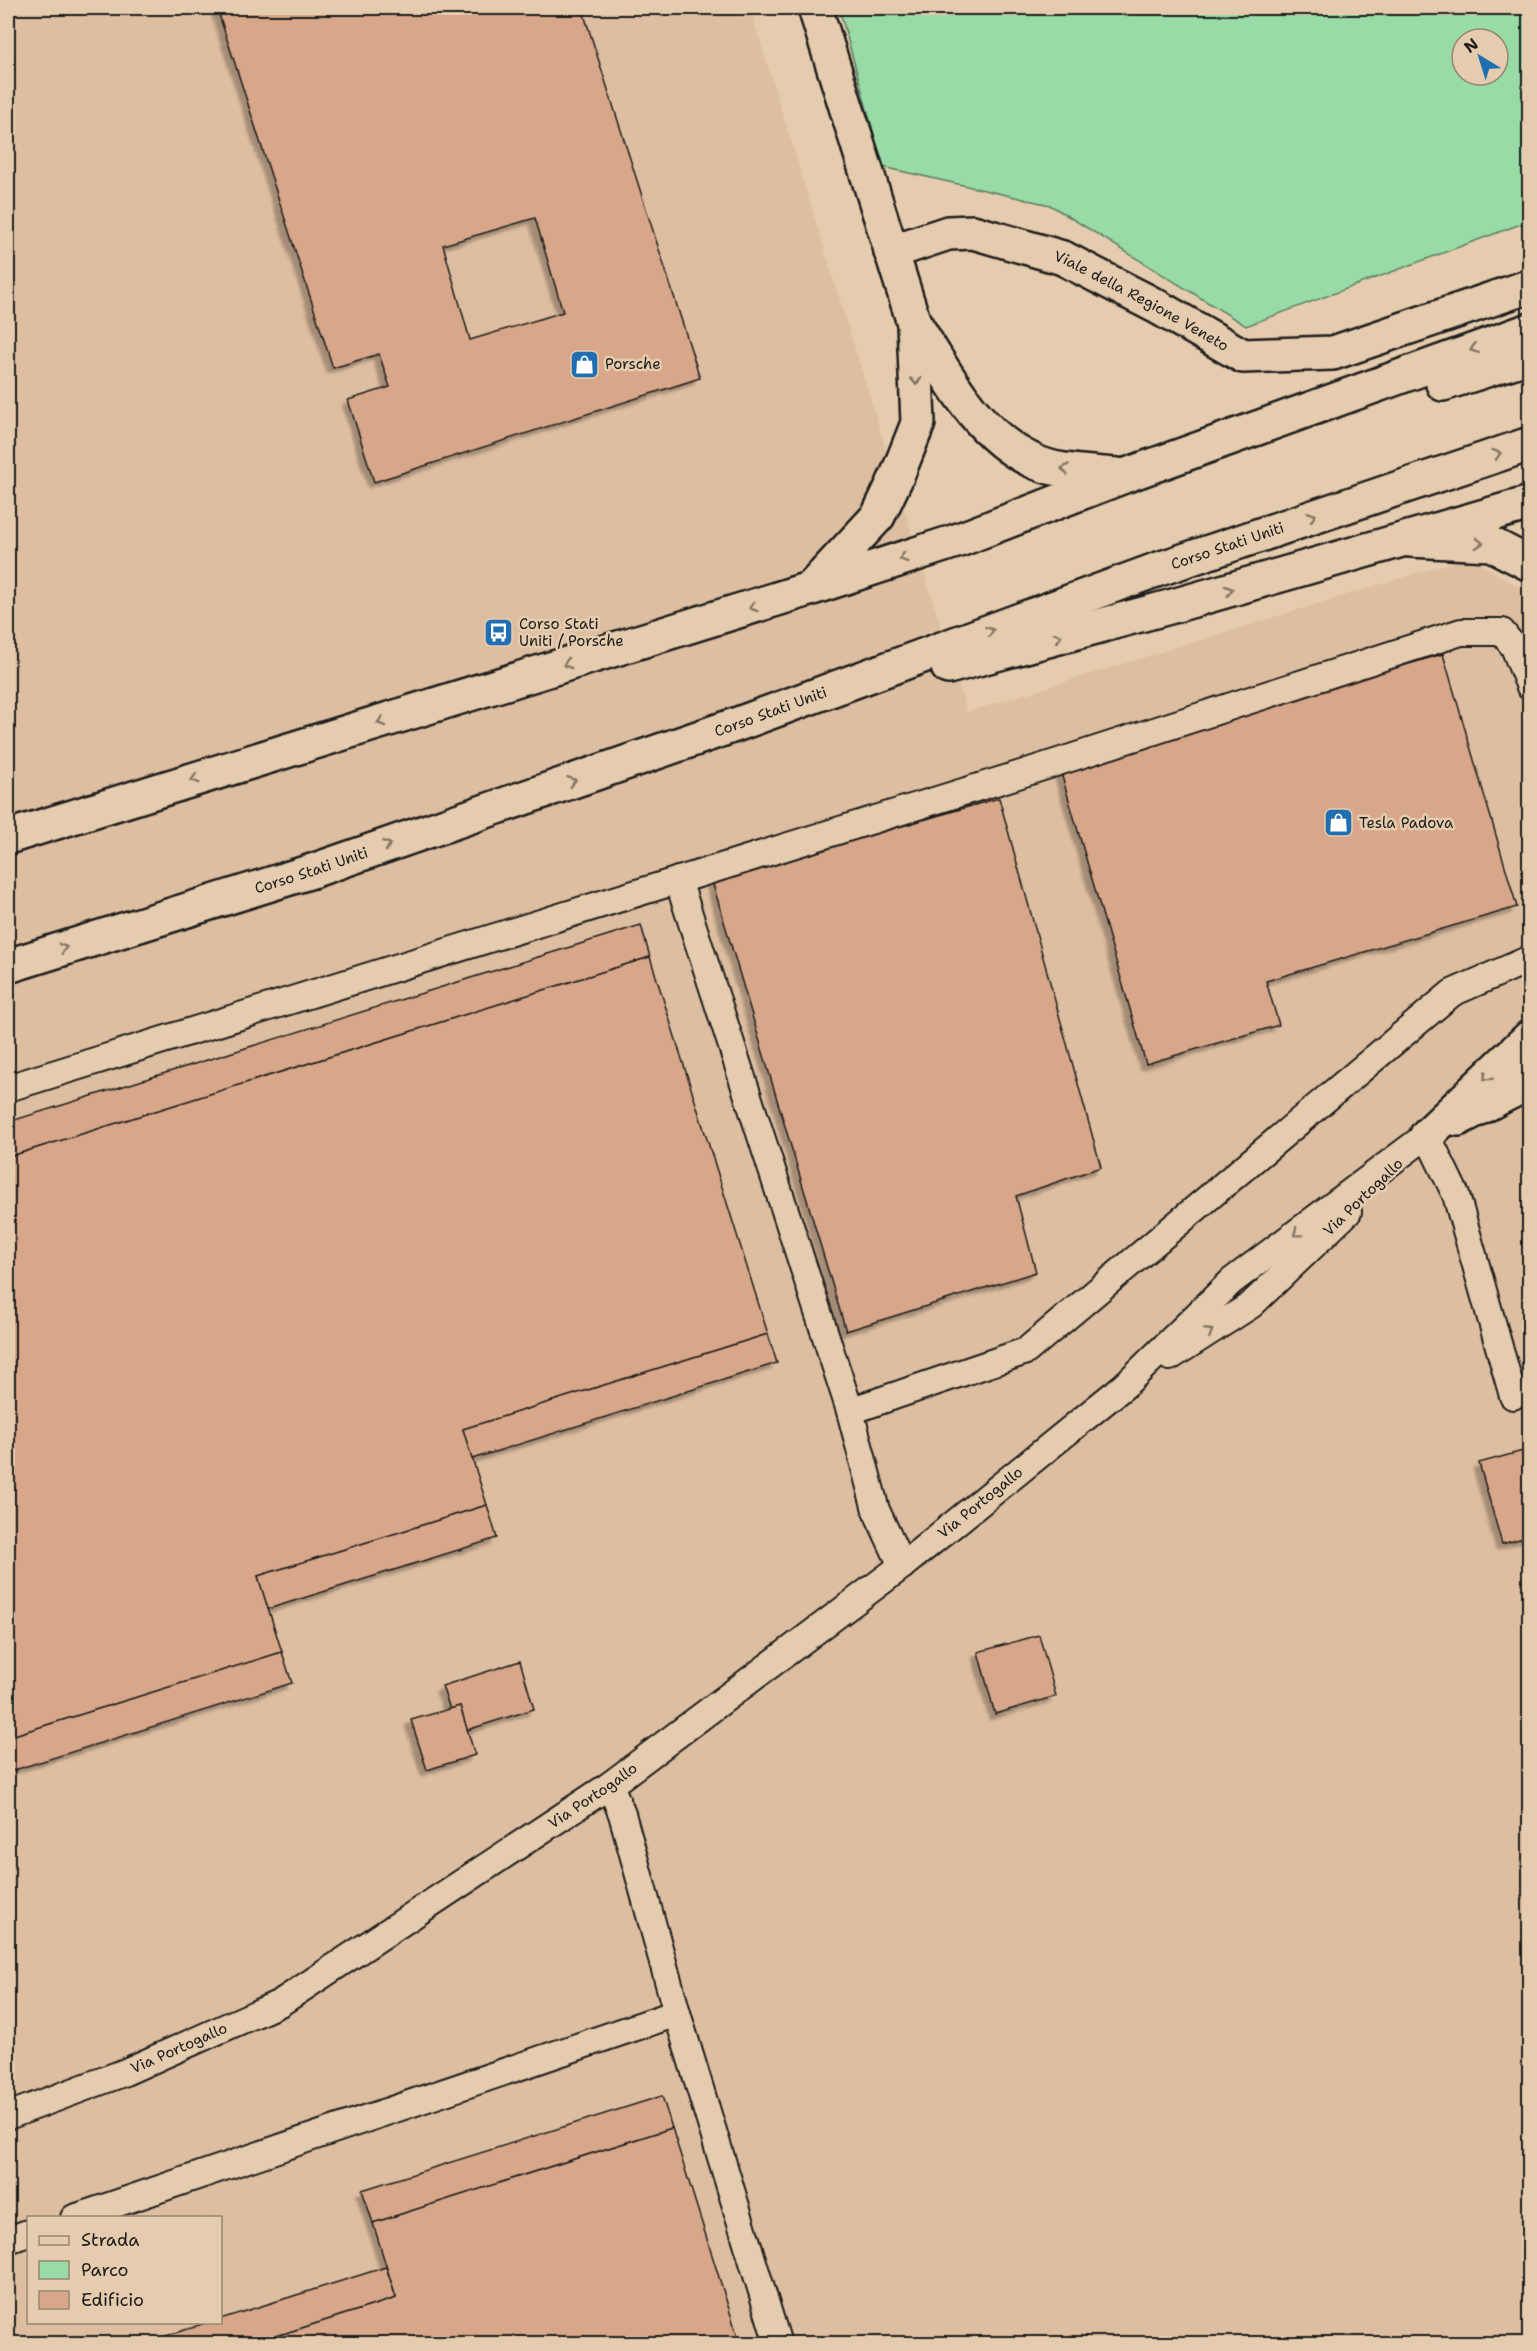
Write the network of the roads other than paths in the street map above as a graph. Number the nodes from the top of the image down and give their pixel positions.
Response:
1 (815, 8) edge
2 (891, 252) junction
3 (1530, 286) edge
4 (914, 323) junction
5 (1530, 330) edge
6 (1530, 356) edge
7 (1530, 444) edge
8 (1124, 476) junction
9 (1530, 503) edge
10 (959, 540) junction
11 (1399, 540) junction
12 (1530, 564) edge
13 (809, 589) junction
14 (1530, 687) edge
15 (738, 724) junction
16 (8, 837) edge
17 (678, 880) junction
18 (1530, 959) edge
19 (8, 966) edge
20 (1530, 1037) edge
21 (1530, 1082) edge
22 (8, 1088) edge
23 (1427, 1135) junction
24 (1513, 1396) dead end
25 (850, 1412) junction
26 (902, 1566) junction
27 (609, 1785) junction
28 (677, 2013) junction
29 (8, 2116) edge
30 (77, 2216) edge
31 (27, 2233) edge
32 (8, 2240) edge
33 (778, 2343) edge

1 - 2 main road
2 - 3 main road, Viale della Regione Veneto
2 - 4 main road
8 -> 4 main road
4 -> 13 main road
5 -> 8 main road
6 - 10 main road
15 -> 7 main road, Corso Stati Uniti
8 - 10 main road
9 - 11 main road
10 -> 13 main road
11 -> 12 main road
15 -> 11 main road
13 -> 16 main road
14 - 17 lane
19 -> 15 main road, Corso Stati Uniti
17 - 22 lane
17 - 25 lane
18 - 25 lane
20 -> 23 main road, Via Portogallo
21 - 23 main road, Via Portogallo
23 - 24 lane
23 - 26 lane, Via Portogallo
25 - 26 lane
26 - 27 lane, Via Portogallo
27 - 28 lane
27 - 29 lane, Via Portogallo
28 - 30 lane
28 - 33 lane
31 - 32 lane

